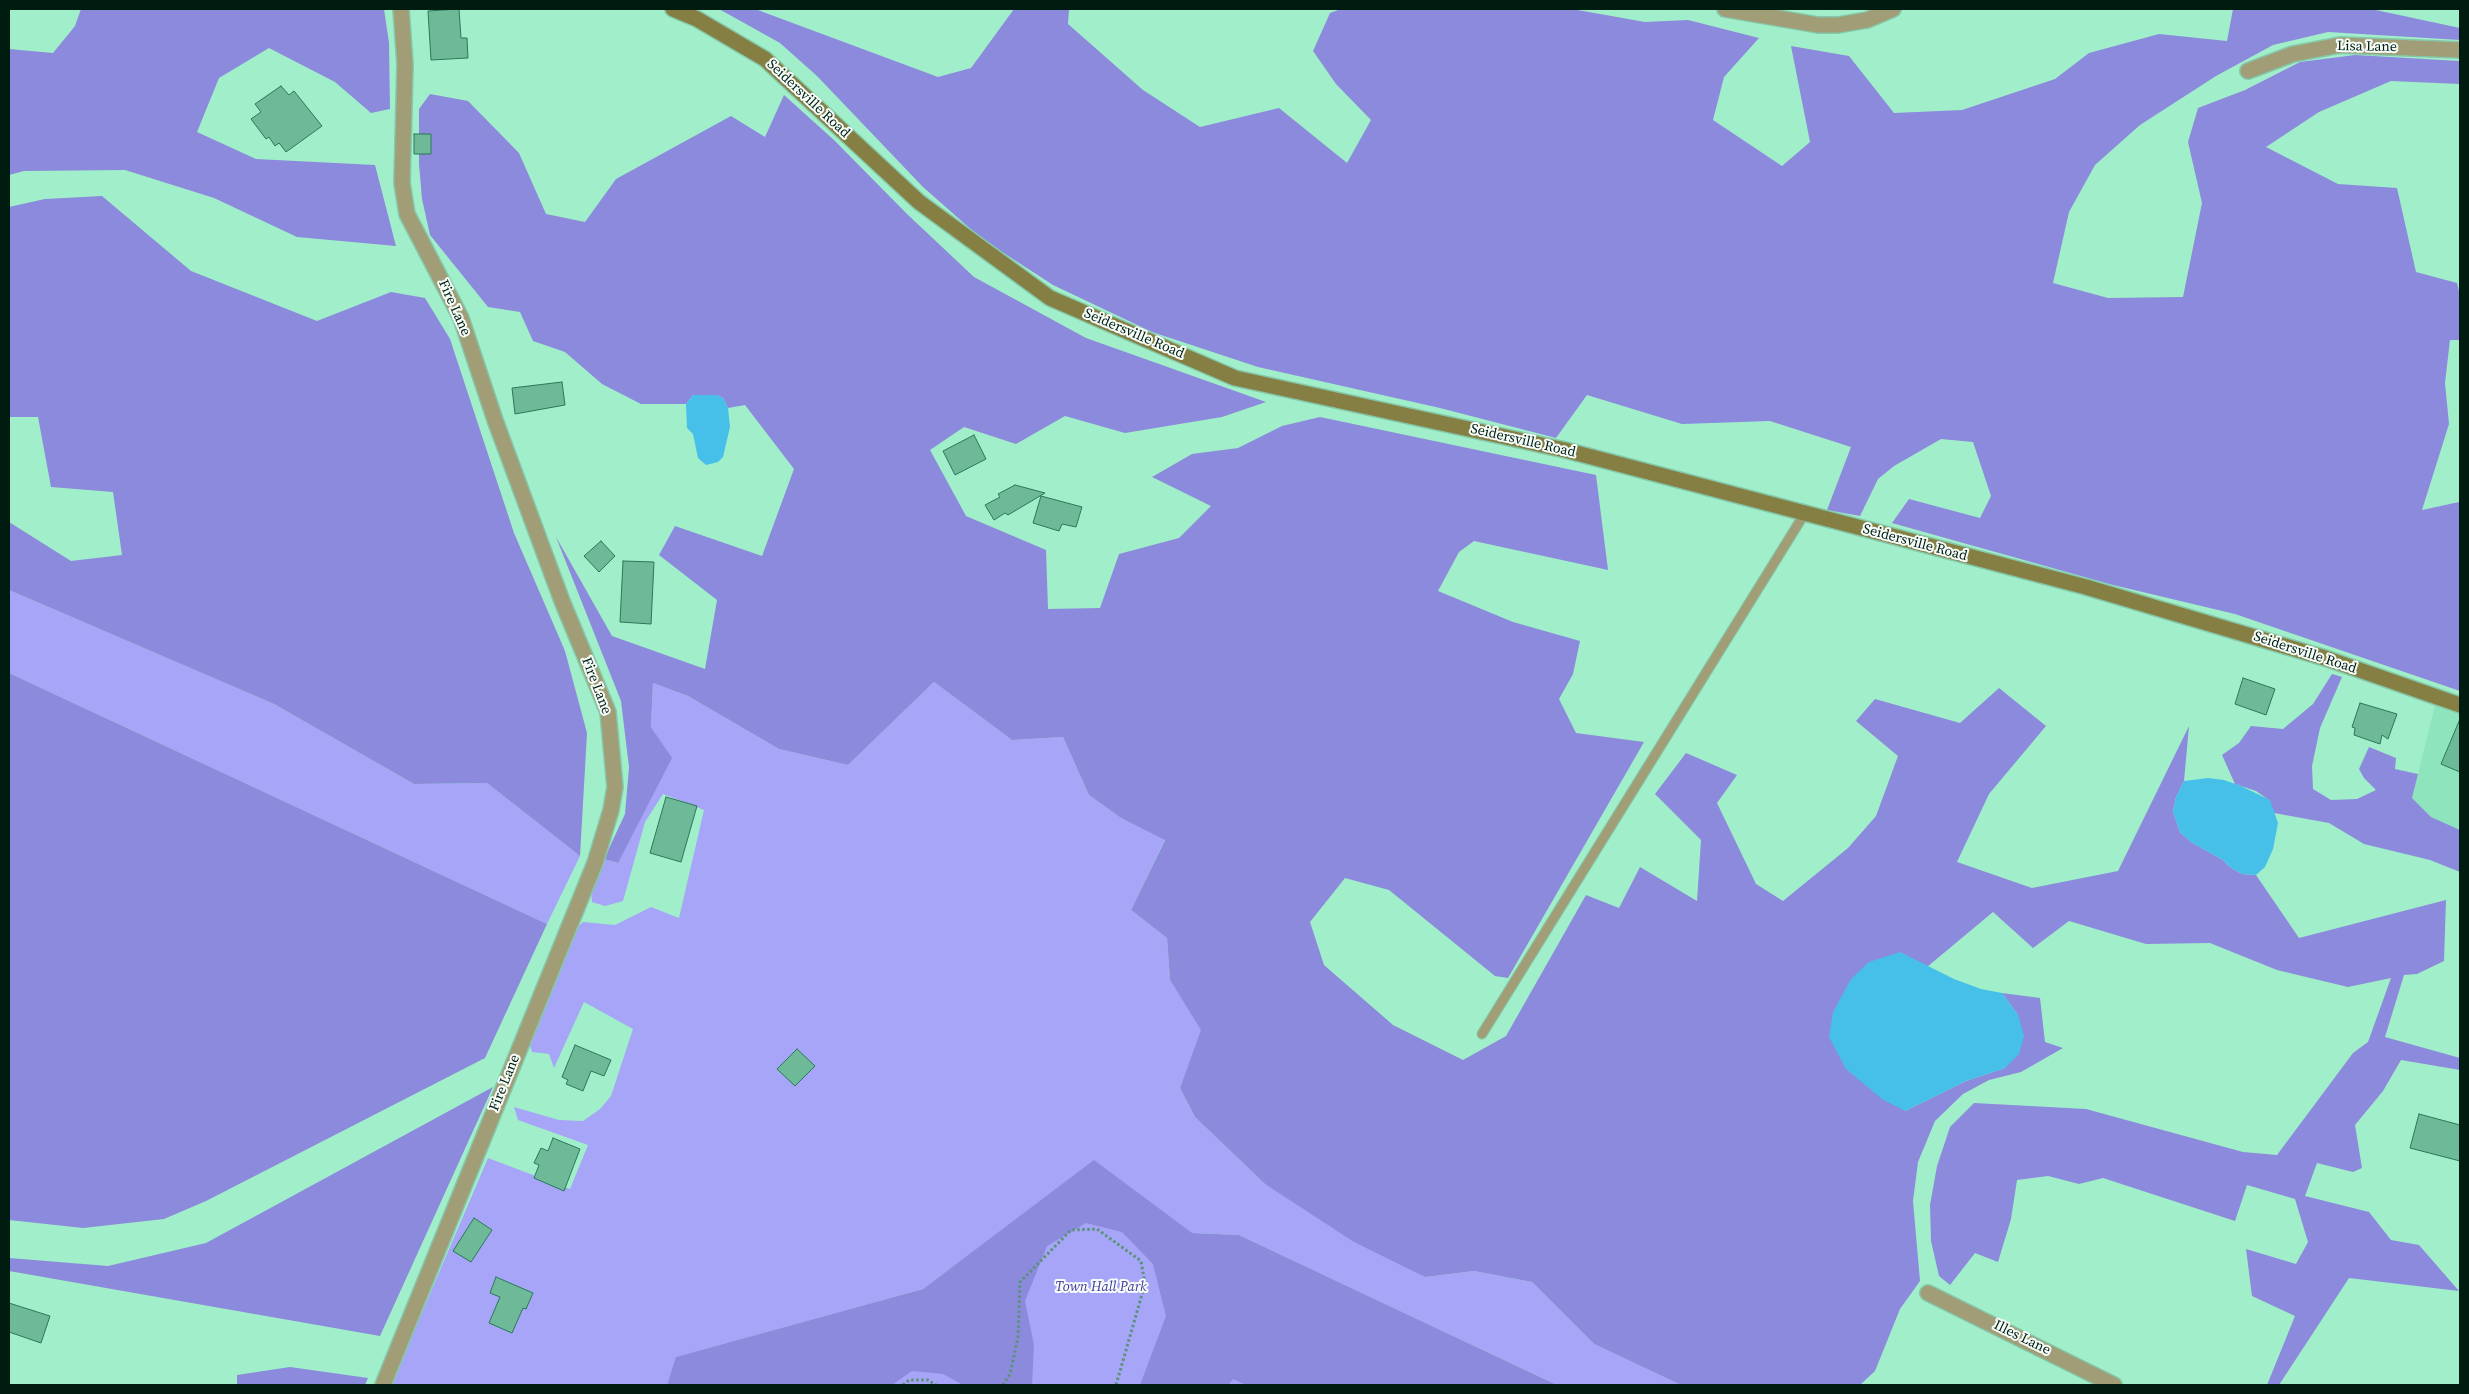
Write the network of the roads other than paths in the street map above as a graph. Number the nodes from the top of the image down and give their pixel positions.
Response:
1 (402, 9) edge
2 (673, 9) edge
3 (1725, 9) edge
4 (1894, 9) edge
5 (2460, 50) edge
6 (2248, 71) dead end
7 (1805, 513) junction
8 (2460, 705) edge
9 (1482, 1034) dead end
10 (1928, 1293) dead end
11 (383, 1385) edge
12 (2114, 1385) edge

1 - 11 street, Fire Lane
2 - 7 street, Seidersville Road
3 - 4 street
5 - 6 street, Lisa Lane
7 - 8 street, Seidersville Road
7 - 9 lane
10 - 12 street, Illes Lane

